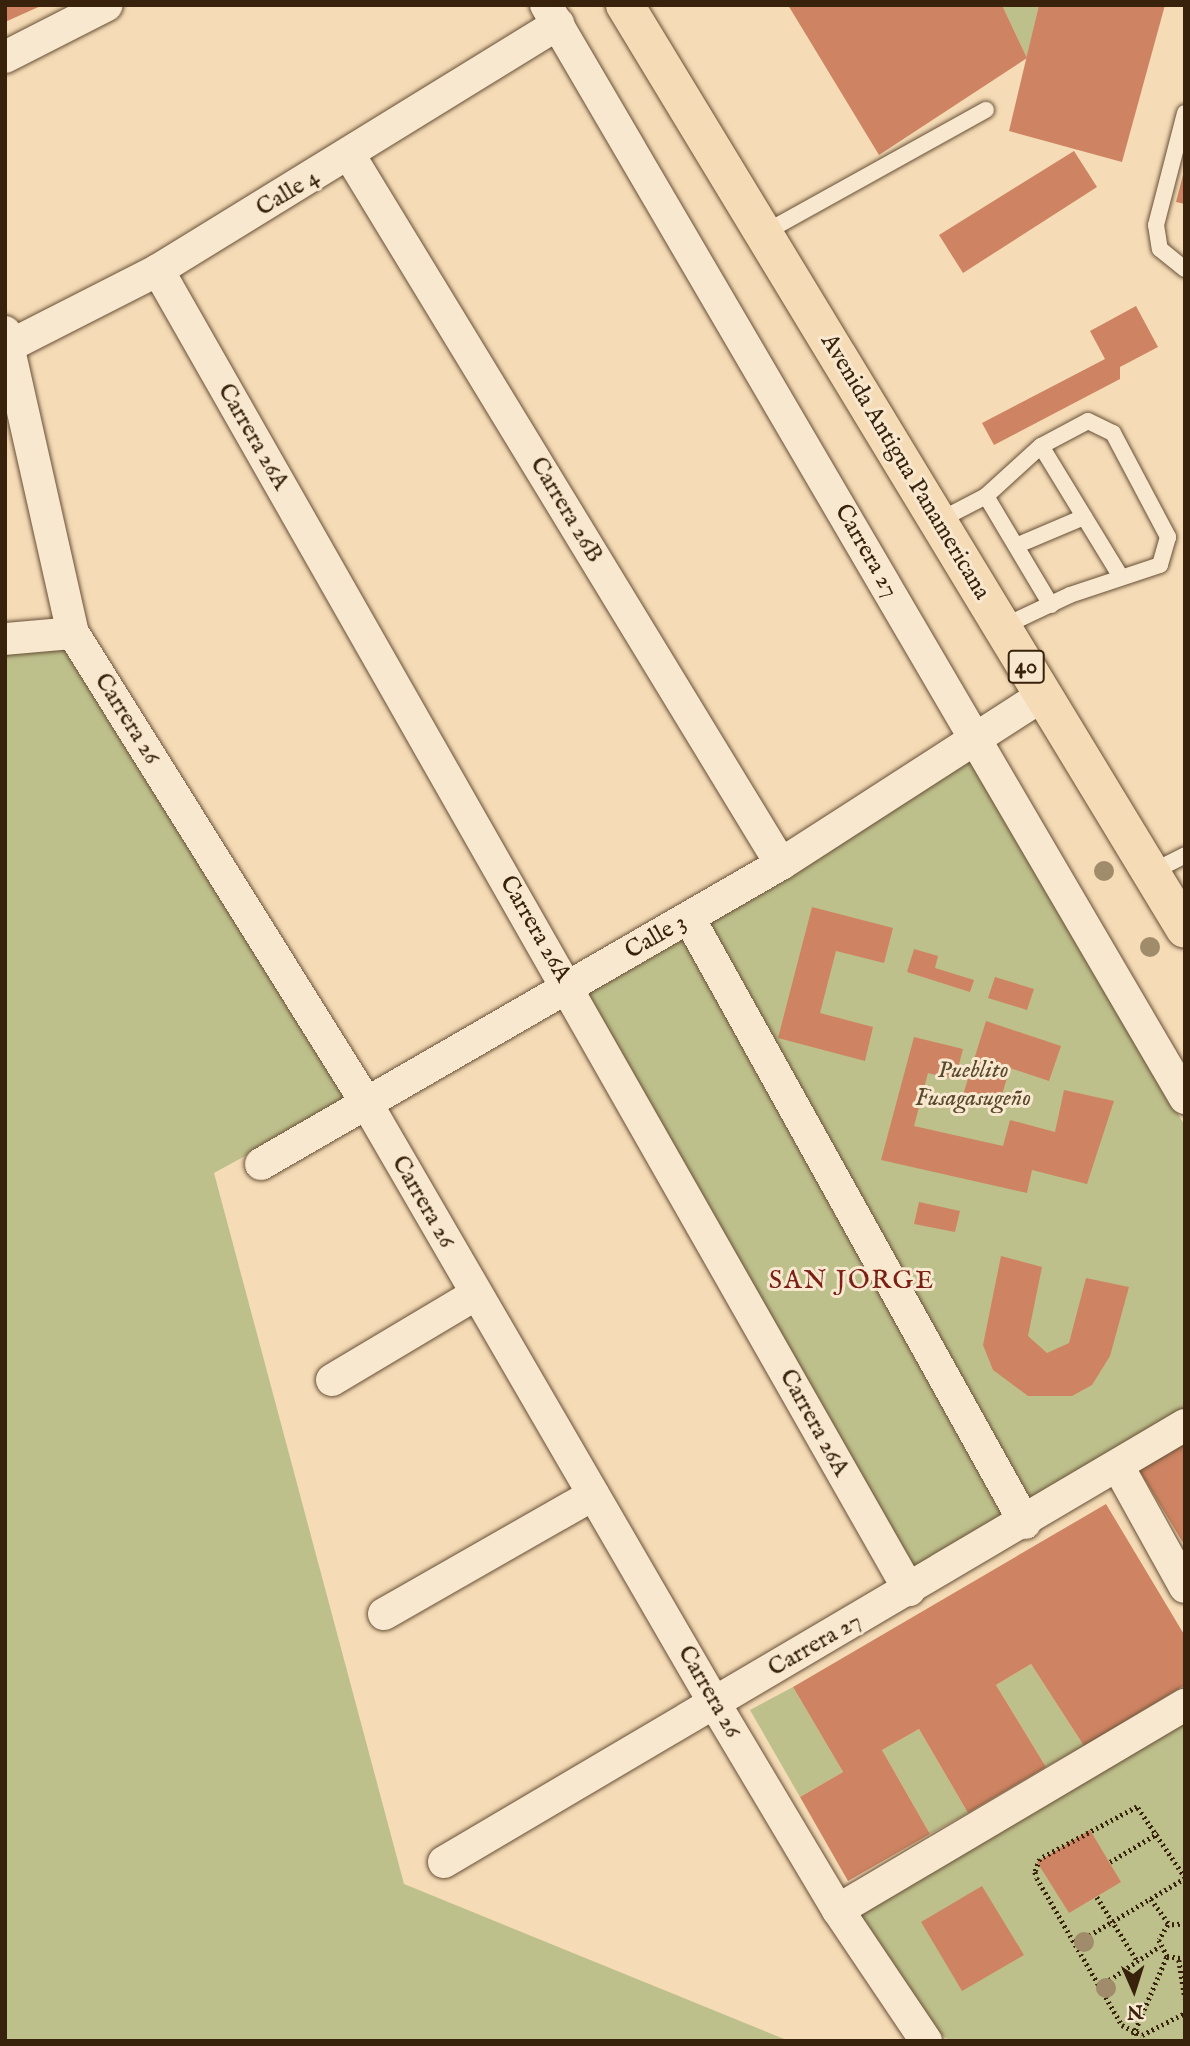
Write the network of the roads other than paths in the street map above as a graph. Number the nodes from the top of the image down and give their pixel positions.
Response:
1 (107, 5) edge
2 (627, 7) edge
3 (552, 15) edge
4 (5, 57) edge
5 (986, 110) dead end
6 (1185, 113) edge
7 (350, 156) junction
8 (762, 234) junction
9 (1185, 269) edge
10 (158, 270) junction
11 (7, 339) edge
12 (1041, 446) junction
13 (986, 496) junction
14 (1084, 517) junction
15 (938, 521) junction
16 (1018, 545) junction
17 (1121, 577) junction
18 (1051, 605) junction
19 (1002, 627) junction
20 (73, 633) junction
21 (5, 639) edge
22 (1043, 695) junction
23 (976, 739) junction
24 (1185, 855) edge
25 (781, 864) junction
26 (1150, 873) junction
27 (689, 918) junction
28 (1185, 929) edge
29 (568, 988) junction
30 (1185, 1098) edge
31 (367, 1104) junction
32 (261, 1164) dead end
33 (476, 1294) junction
34 (332, 1380) dead end
35 (1185, 1425) edge
36 (1119, 1468) junction
37 (593, 1495) junction
38 (1025, 1523) junction
39 (1185, 1587) edge
40 (909, 1590) junction
41 (384, 1614) dead end
42 (715, 1704) junction
43 (1185, 1705) edge
44 (443, 1862) dead end
45 (838, 1910) junction
46 (926, 2041) edge

1 - 4 street
2 - 8 main road, Avenida Antigua Panamericana / 40
3 - 7 street, Calle 4
3 - 23 street, Carrera 27
5 - 8 lane
6 - 9 lane
7 - 10 street, Calle 4
7 - 25 street, Carrera 26B
8 - 15 main road, Avenida Antigua Panamericana / 40
10 - 11 street, Calle 4
10 - 29 street, Carrera 26A
11 - 20 street, Carrera 26
12 - 13 lane
12 - 14 lane
12 - 17 lane
13 - 15 lane
13 - 16 lane
14 - 16 lane
14 - 17 lane
15 - 19 main road, Avenida Antigua Panamericana / 40
16 - 18 lane
17 - 18 lane
18 - 19 lane
19 - 22 main road, Avenida Antigua Panamericana / 40
20 - 21 street
20 - 31 street, Carrera 26
22 - 23 street, Calle 3
22 - 26 main road, Avenida Antigua Panamericana / 40
23 - 25 street, Calle 3
23 - 30 street, Carrera 27
24 - 26 lane
25 - 27 street, Calle 3
26 - 28 main road, Avenida Antigua Panamericana / 40
27 - 29 street, Calle 3
27 - 38 street
29 - 31 street, Calle 3
29 - 40 street, Carrera 26A
31 - 32 street, Calle 3
31 - 33 street, Carrera 26
33 - 34 street
33 - 37 street, Carrera 26
35 - 36 street, Carrera 27
36 - 38 street, Carrera 27
36 - 39 street
37 - 41 street
37 - 42 street, Carrera 26
38 - 40 street, Carrera 27
40 - 42 street, Carrera 27
42 - 44 street, Carrera 27
42 - 45 street, Carrera 26
43 - 45 street
45 - 46 street, Carrera 26

